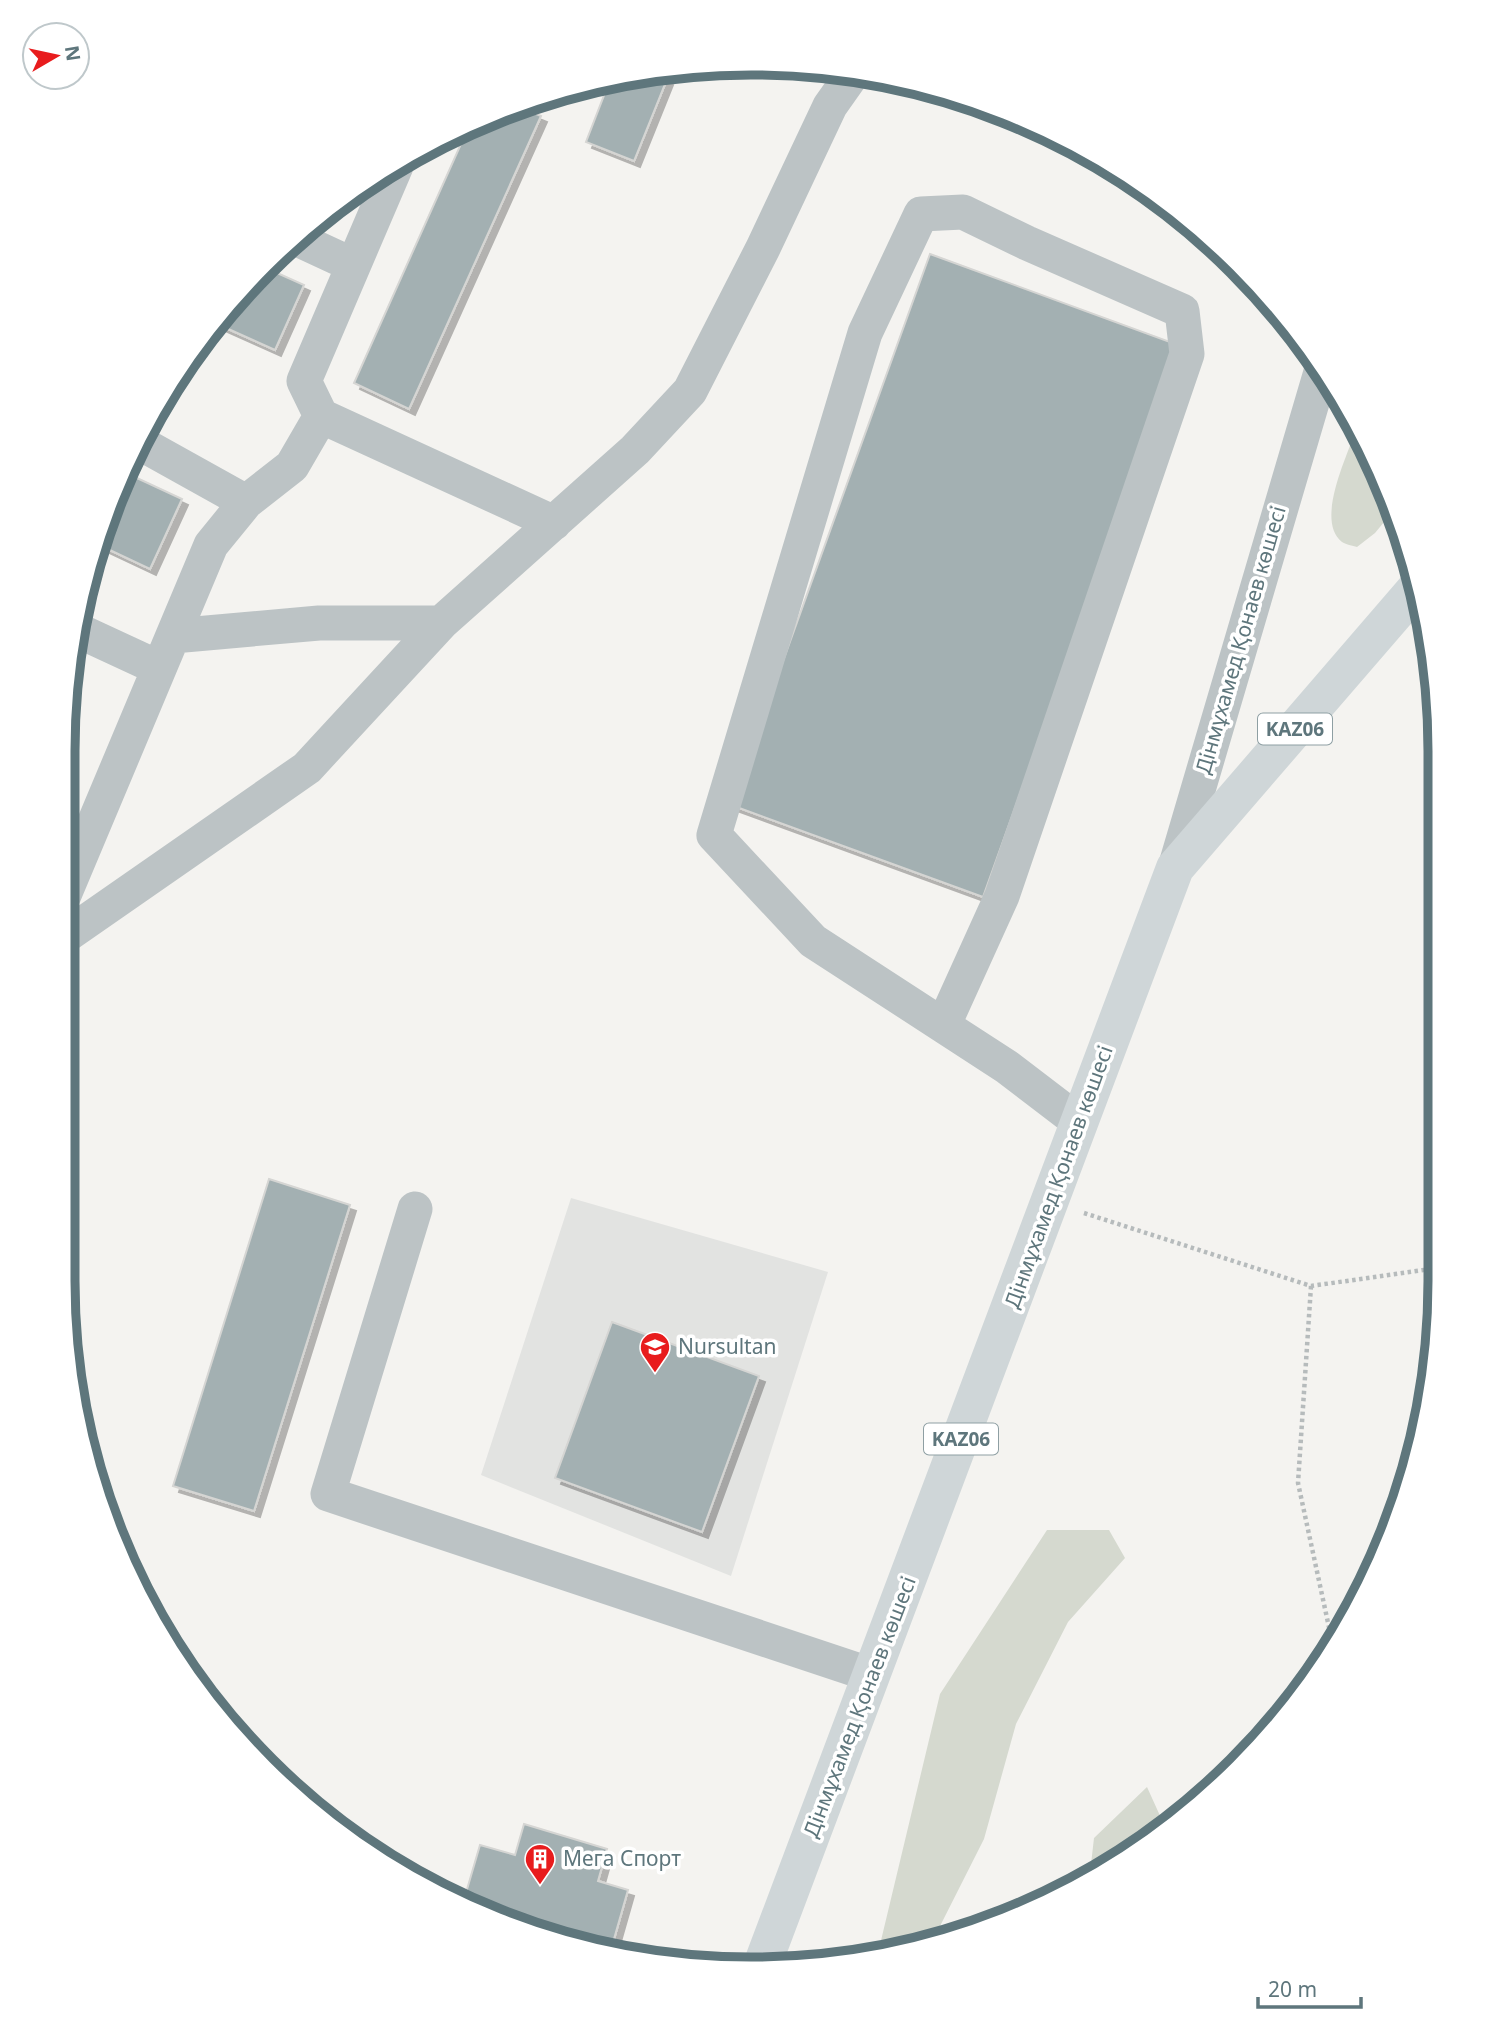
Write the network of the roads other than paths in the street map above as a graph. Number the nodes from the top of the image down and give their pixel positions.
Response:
1 (847, 82) edge
2 (390, 180) edge
3 (306, 243) edge
4 (354, 265) junction
5 (1318, 382) edge
6 (321, 416) junction
7 (147, 448) edge
8 (246, 502) junction
9 (554, 523) junction
10 (1410, 596) edge
11 (441, 623) junction
12 (86, 634) edge
13 (173, 636) junction
14 (159, 668) junction
15 (1175, 868) junction
16 (75, 869) edge
17 (75, 929) edge
18 (944, 1024) junction
19 (1079, 1122) junction
20 (415, 1209) dead end
21 (872, 1675) junction
22 (765, 1956) edge

1 - 9 street
2 - 4 street
3 - 4 street
4 - 6 street
5 - 15 street, Дінмұхамед Қонаев көшесі
6 - 8 street
6 - 9 street
7 - 8 street
8 - 13 street
9 - 11 street
10 - 15 highway, KАZ06
11 - 13 street
11 - 17 street
12 - 14 street
13 - 14 street
14 - 16 street
15 - 19 highway, Дінмұхамед Қонаев көшесі / KАZ06
18 - 18 street
18 - 19 street
19 - 21 highway, Дінмұхамед Қонаев көшесі / KАZ06
20 - 21 street
21 - 22 highway, Дінмұхамед Қонаев көшесі / KАZ06

